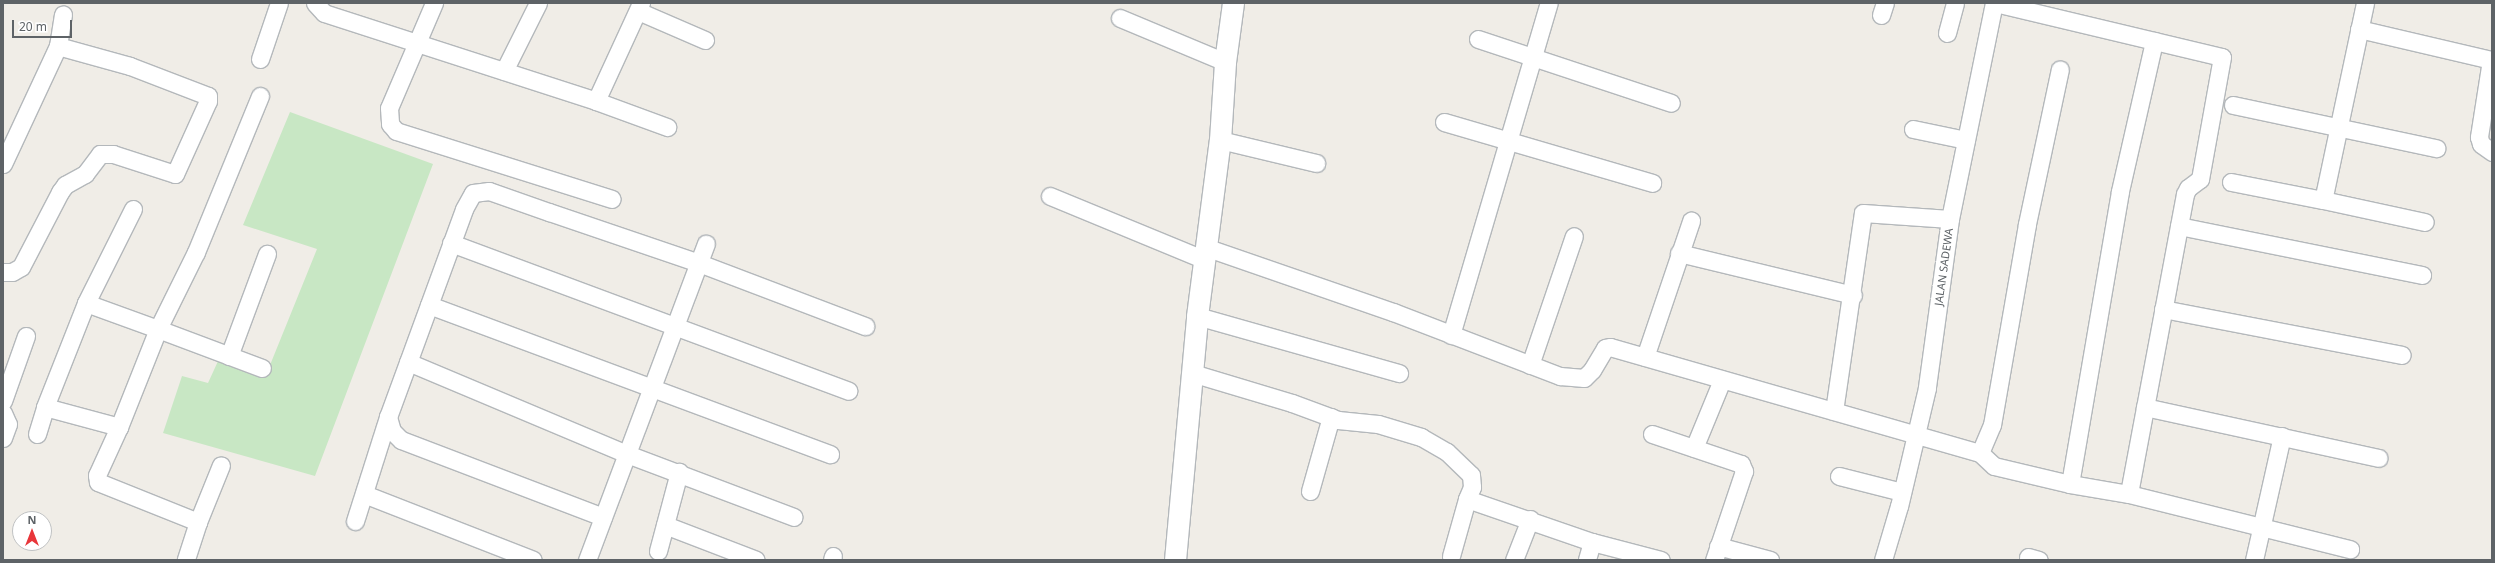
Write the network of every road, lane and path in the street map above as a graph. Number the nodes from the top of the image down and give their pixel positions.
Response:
1 (280, 3) edge
2 (434, 3) edge
3 (538, 3) edge
4 (1233, 3) edge
5 (1549, 3) edge
6 (1954, 3) edge
7 (1994, 3) edge
8 (2365, 3) edge
9 (313, 4) edge
10 (639, 7) edge
11 (63, 14) dead end
12 (1120, 18) dead end
13 (2359, 29) junction
14 (1947, 33) dead end
15 (1478, 39) dead end
16 (705, 40) dead end
17 (2154, 41) junction
18 (415, 42) junction
19 (58, 46) junction
20 (1533, 56) junction
21 (260, 59) dead end
22 (1225, 62) junction
23 (2060, 69) dead end
24 (504, 71) junction
25 (260, 96) dead end
26 (596, 101) junction
27 (1671, 103) dead end
28 (2232, 105) dead end
29 (1444, 122) dead end
30 (2340, 126) junction
31 (666, 127) dead end
32 (1914, 129) dead end
33 (1220, 140) junction
34 (1966, 140) junction
35 (1508, 142) junction
36 (2436, 148) dead end
37 (2492, 152) edge
38 (1316, 163) dead end
39 (3, 164) edge
40 (2231, 182) dead end
41 (1652, 183) dead end
42 (1050, 196) dead end
43 (612, 198) dead end
44 (2323, 200) junction
45 (133, 209) dead end
46 (1950, 218) junction
47 (1691, 221) dead end
48 (2425, 222) dead end
49 (2179, 226) junction
50 (1574, 236) dead end
51 (451, 244) junction
52 (706, 244) dead end
53 (1204, 253) junction
54 (1679, 253) junction
55 (267, 254) dead end
56 (699, 264) junction
57 (3, 272) edge
58 (2422, 276) dead end
59 (1853, 295) junction
60 (86, 303) junction
61 (429, 305) junction
62 (2163, 309) junction
63 (1197, 316) junction
64 (676, 326) junction
65 (865, 326) dead end
66 (158, 329) junction
67 (1451, 335) junction
68 (26, 336) dead end
69 (2402, 355) dead end
70 (229, 356) junction
71 (1645, 357) junction
72 (408, 362) junction
73 (1530, 365) junction
74 (262, 368) dead end
75 (1192, 373) junction
76 (1399, 373) dead end
77 (1722, 380) junction
78 (652, 389) junction
79 (848, 391) dead end
80 (3, 401) edge
81 (45, 407) junction
82 (2145, 407) junction
83 (1834, 411) junction
84 (3, 413) edge
85 (388, 417) junction
86 (1331, 417) junction
87 (119, 427) junction
88 (37, 434) dead end
89 (1652, 434) dead end
90 (1914, 434) junction
91 (2282, 436) junction
92 (3, 438) edge
93 (1694, 448) junction
94 (1980, 453) junction
95 (627, 454) junction
96 (830, 454) dead end
97 (2379, 458) dead end
98 (221, 465) dead end
99 (679, 472) junction
100 (1839, 476) dead end
101 (2070, 484) junction
102 (1310, 491) dead end
103 (1902, 492) junction
104 (364, 494) junction
105 (2129, 494) junction
106 (1467, 499) junction
107 (603, 517) junction
108 (794, 517) dead end
109 (1530, 519) junction
110 (356, 521) dead end
111 (198, 522) junction
112 (665, 525) junction
113 (2262, 528) junction
114 (1592, 542) junction
115 (2350, 549) dead end
116 (658, 550) dead end
117 (1716, 553) edge
118 (1451, 556) dead end
119 (186, 560) edge
120 (533, 560) edge
121 (587, 560) edge
122 (756, 560) edge
123 (1175, 560) edge
124 (1514, 560) edge
125 (1587, 560) edge
126 (1661, 560) edge
127 (1770, 560) edge
128 (1883, 560) edge
129 (2254, 560) edge

1 - 21 street
2 - 18 street
3 - 24 street
4 - 22 street
5 - 20 street
6 - 14 street
7 - 17 street
7 - 34 street
8 - 13 street
9 - 18 street
10 - 16 street
10 - 26 street
11 - 19 street
12 - 22 street
13 - 30 street
13 - 37 street
15 - 20 street
17 - 49 street
17 - 101 street
18 - 24 street
18 - 43 street
19 - 39 street
19 - 57 street
20 - 27 street
20 - 35 street
22 - 33 street
23 - 94 street
24 - 26 street
25 - 66 street
26 - 31 street
28 - 30 street
29 - 35 street
30 - 36 street
30 - 44 street
32 - 34 street
33 - 38 street
33 - 53 street
34 - 46 street
35 - 41 street
35 - 67 street
40 - 44 street
42 - 53 street
44 - 48 street
45 - 60 street
46 - 59 street, JALAN SADEWA
46 - 90 street, JALAN SADEWA
47 - 54 street
49 - 58 street
49 - 62 street
50 - 73 street
51 - 56 street
51 - 61 street
51 - 64 street
52 - 56 street
53 - 63 street
53 - 67 street
54 - 59 street
54 - 71 street
55 - 70 street
56 - 64 street
56 - 65 street
59 - 83 street
60 - 66 street
60 - 81 street
61 - 72 street
61 - 78 street
62 - 69 street
62 - 82 street
63 - 75 street
63 - 76 street
64 - 78 street
64 - 79 street
66 - 70 street
66 - 87 street
67 - 73 street
68 - 80 street
70 - 74 street
71 - 73 street
71 - 77 street
72 - 85 street
72 - 95 street
75 - 86 street
75 - 123 street
77 - 83 street
77 - 93 street
78 - 95 street
78 - 96 street
81 - 87 street
81 - 88 street
82 - 91 street
82 - 105 street
83 - 90 street
84 - 92 street
85 - 104 street
85 - 107 street
86 - 102 street
86 - 106 street
87 - 111 street
89 - 93 street
90 - 94 street
90 - 103 street, JALAN SADEWA
91 - 97 street
91 - 113 street
93 - 117 street
94 - 101 street
95 - 99 street
95 - 107 street
98 - 111 street
99 - 108 street
99 - 112 street
100 - 103 street
101 - 105 street
103 - 128 street, JALAN SADEWA
104 - 110 street
104 - 120 street
105 - 113 street
106 - 109 street
106 - 118 street
107 - 121 street
109 - 114 street
109 - 124 street
111 - 119 street
112 - 116 street
112 - 122 street
113 - 115 street
113 - 129 street
114 - 125 street
114 - 126 street
117 - 127 street

